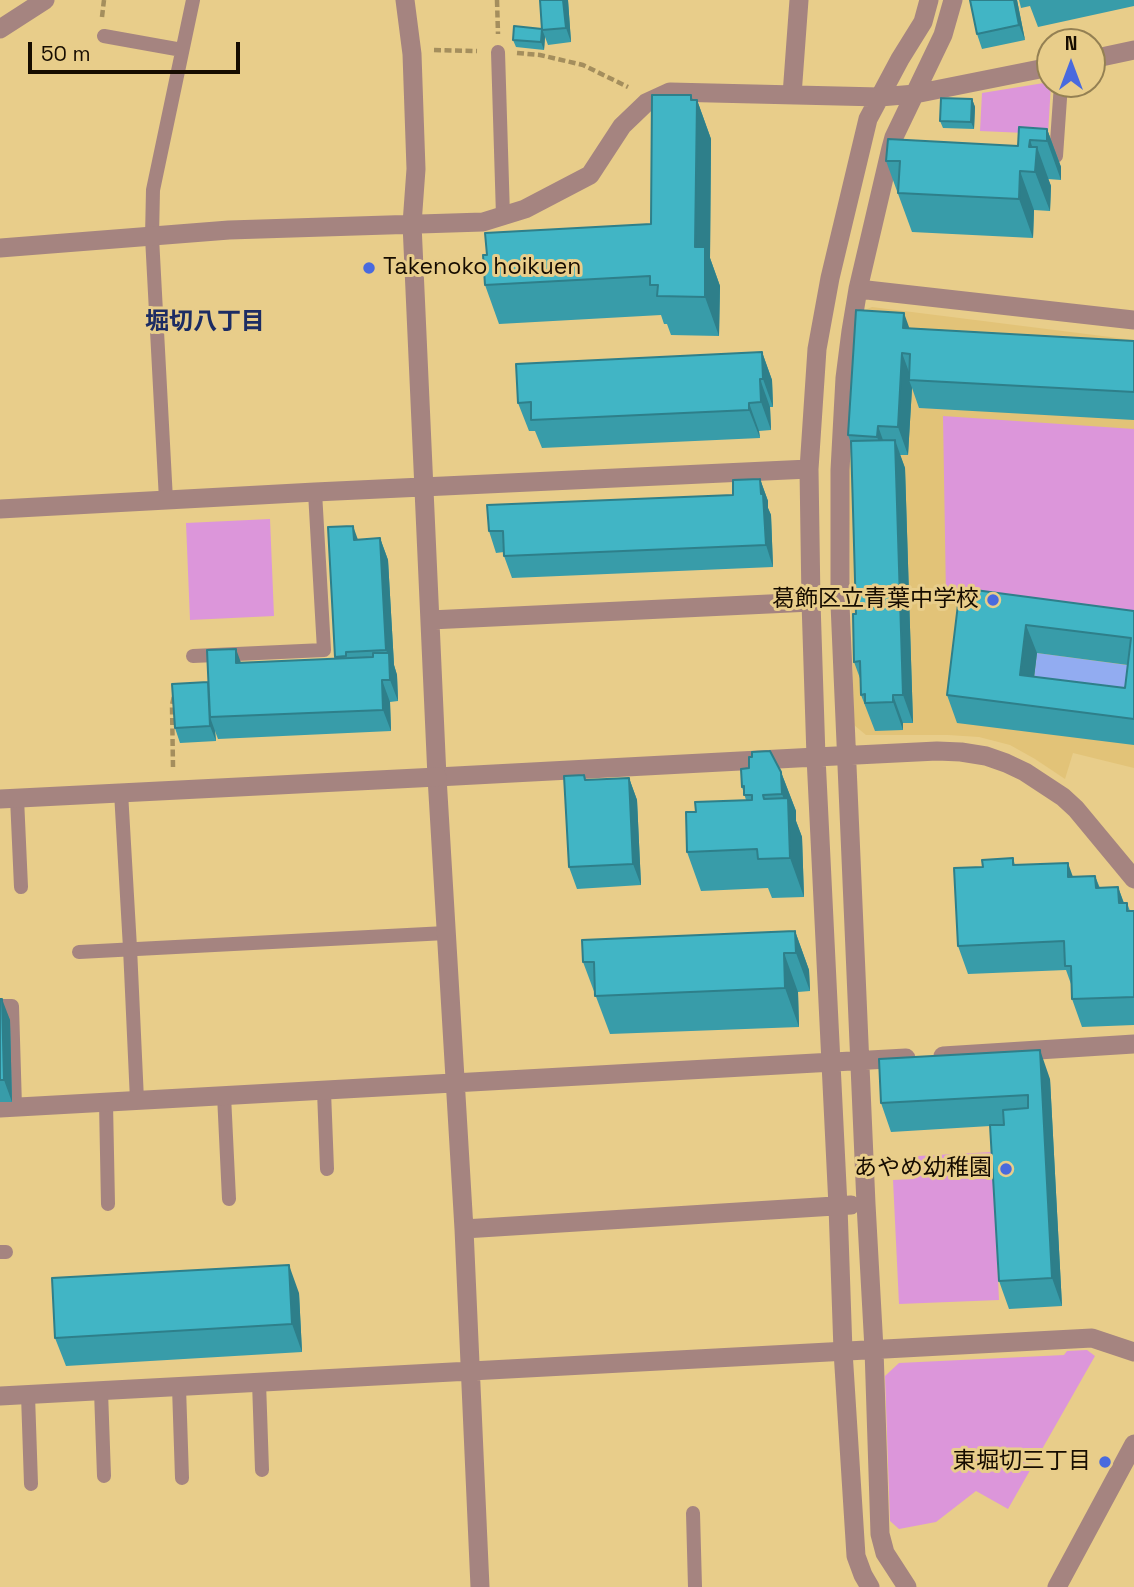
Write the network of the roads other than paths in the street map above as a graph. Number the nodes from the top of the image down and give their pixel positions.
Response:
1 (45, 0) edge
2 (193, 0) edge
3 (405, 0) edge
4 (799, 0) edge
5 (929, 0) edge
6 (953, 0) edge
7 (0, 29) edge
8 (104, 36) dead end
9 (182, 50) junction
10 (1134, 50) edge
11 (498, 52) road end
12 (1106, 56) edge
13 (1036, 70) edge
14 (915, 94) junction
15 (792, 95) junction
16 (880, 97) junction
17 (1060, 98) edge
18 (1028, 154) edge
19 (503, 216) junction
20 (412, 224) junction
21 (152, 237) junction
22 (0, 248) edge
23 (858, 289) junction
24 (1134, 320) edge
25 (809, 469) junction
26 (424, 488) junction
27 (315, 492) junction
28 (166, 500) junction
29 (0, 509) edge
30 (811, 602) junction
31 (430, 620) junction
32 (193, 656) dead end
33 (846, 756) junction
34 (816, 757) junction
35 (437, 777) junction
36 (121, 792) junction
37 (9, 798) edge
38 (1134, 879) edge
39 (21, 887) dead end
40 (446, 933) junction
41 (131, 948) junction
42 (79, 951) dead end
43 (0, 1006) edge
44 (1134, 1044) edge
45 (860, 1061) junction
46 (831, 1063) junction
47 (454, 1084) junction
48 (324, 1091) junction
49 (225, 1096) junction
50 (137, 1100) junction
51 (106, 1103) junction
52 (7, 1107) edge
53 (327, 1168) dead end
54 (229, 1199) dead end
55 (108, 1204) dead end
56 (866, 1204) junction
57 (838, 1206) junction
58 (464, 1229) junction
59 (874, 1349) junction
60 (843, 1351) junction
61 (1134, 1352) edge
62 (469, 1371) junction
63 (259, 1382) junction
64 (179, 1387) junction
65 (102, 1391) junction
66 (28, 1395) junction
67 (0, 1396) edge
68 (1134, 1444) edge
69 (262, 1470) dead end
70 (104, 1476) dead end
71 (182, 1478) dead end
72 (31, 1484) dead end
73 (693, 1513) dead end
74 (480, 1587) edge
75 (695, 1587) edge
76 (870, 1587) edge
77 (906, 1587) edge
78 (1057, 1587) edge

1 - 7 street
2 - 9 lane
3 - 20 street
4 - 15 street
5 - 16 street
6 - 14 street
8 - 9 lane
9 - 21 lane
10 - 12 street
11 - 19 lane
13 - 14 street
14 - 16 street
14 - 23 street
15 - 16 street
15 - 19 street
16 - 25 street
17 - 18 lane
19 - 20 street
20 - 21 street
20 - 26 street
21 - 22 street
21 - 28 lane
23 - 24 street
23 - 33 street
25 - 26 street
25 - 30 street
26 - 27 street
26 - 31 street
27 - 28 street
27 - 32 lane
28 - 29 street
30 - 31 street
30 - 34 street
31 - 35 street
33 - 34 street
33 - 38 street
33 - 45 street
34 - 35 street
34 - 46 street
35 - 36 street
35 - 40 street
36 - 37 street
36 - 41 lane
37 - 39 lane
40 - 41 lane
40 - 47 street
41 - 42 lane
41 - 50 lane
43 - 52 lane
44 - 45 street
45 - 46 street
45 - 56 street
46 - 47 street
46 - 57 street
47 - 48 street
47 - 58 street
48 - 49 street
48 - 53 lane
49 - 50 street
49 - 54 lane
50 - 51 street
51 - 52 street
51 - 55 lane
56 - 57 street
56 - 59 street
57 - 58 street
57 - 60 street
58 - 62 street
59 - 60 street
59 - 61 street
59 - 77 street
60 - 62 street
60 - 76 street
62 - 63 street
62 - 74 street
63 - 64 street
63 - 69 lane
64 - 65 street
64 - 71 lane
65 - 66 street
65 - 70 lane
66 - 67 street
66 - 72 lane
68 - 78 street
73 - 75 lane

